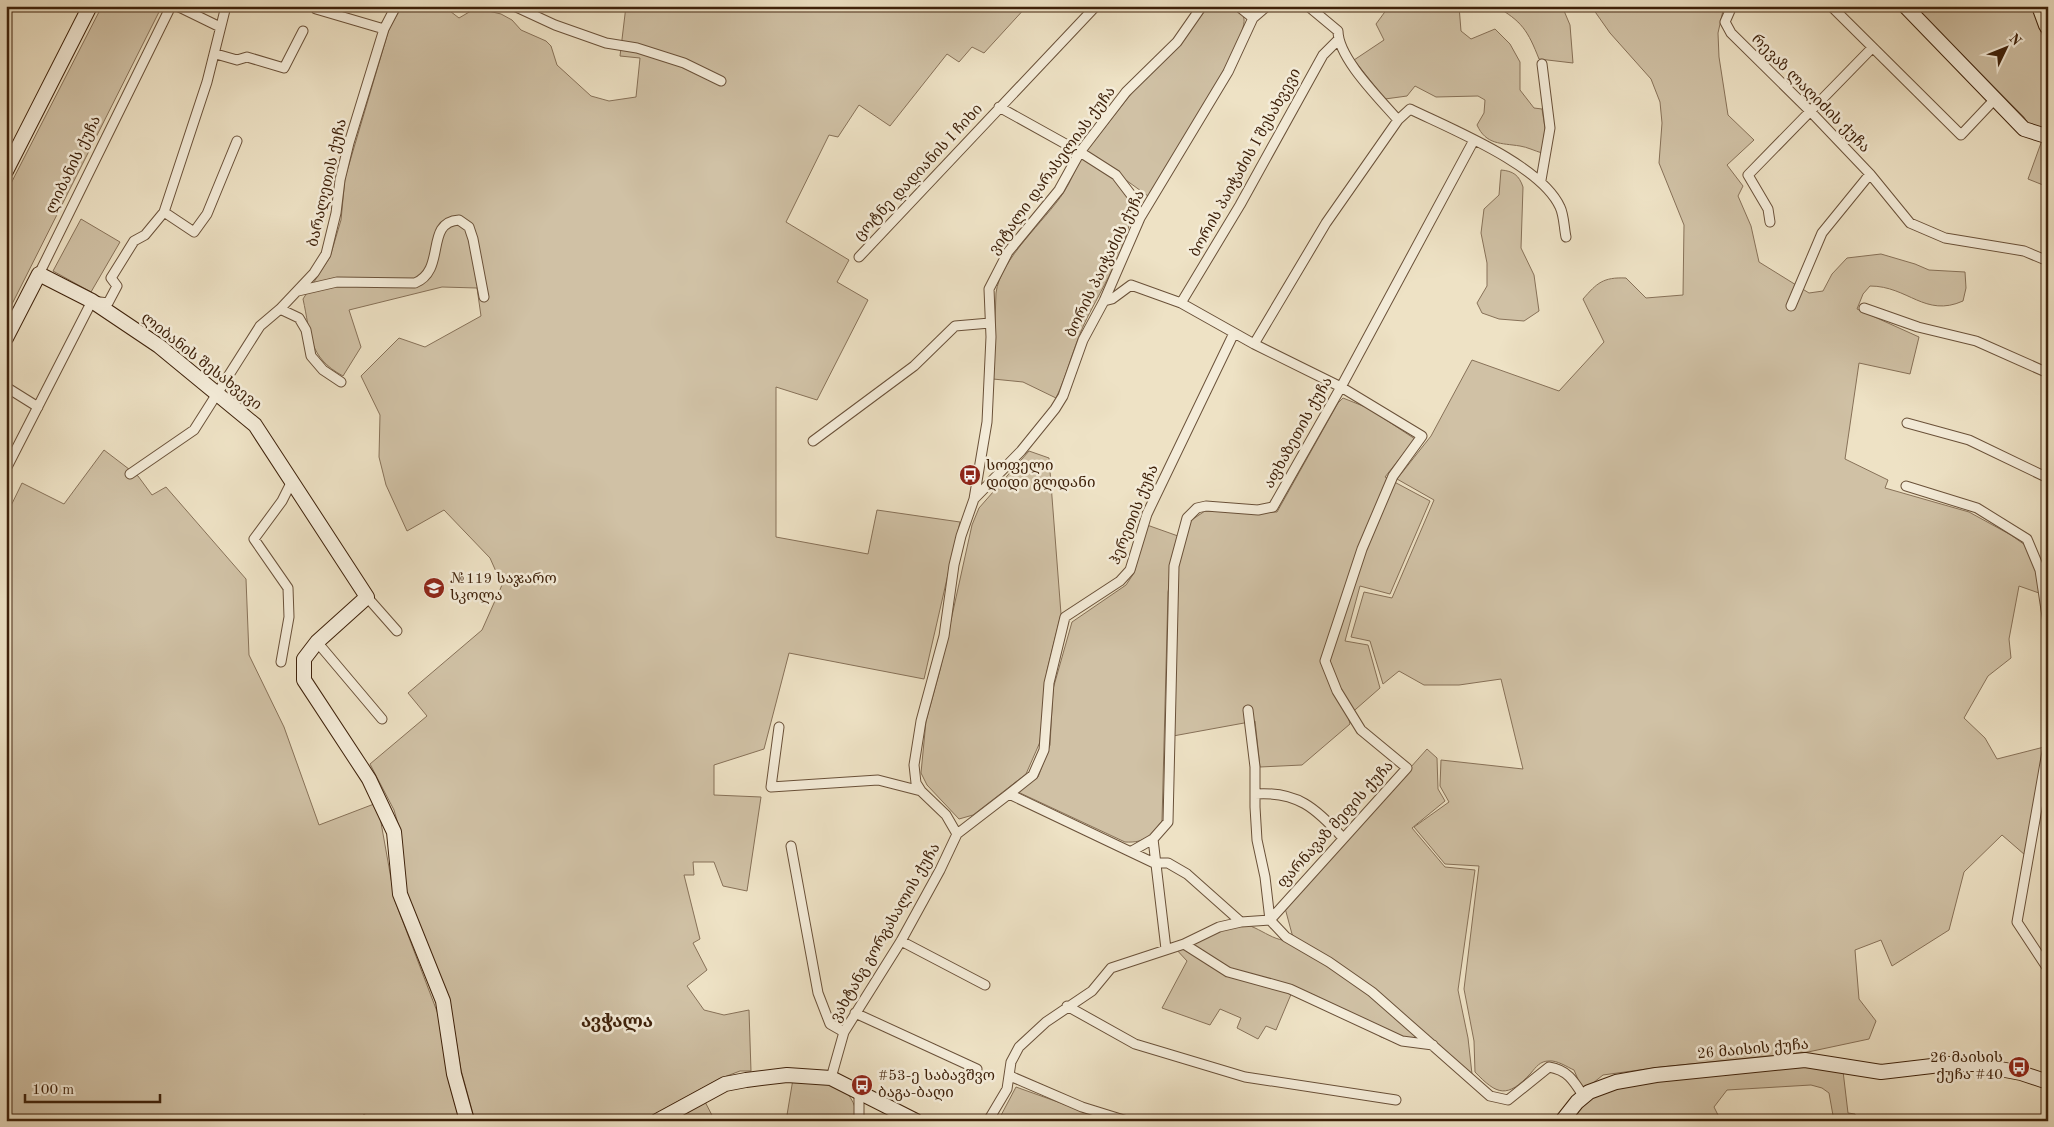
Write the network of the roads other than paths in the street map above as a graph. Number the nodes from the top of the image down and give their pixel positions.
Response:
1 (90, 6) edge
2 (171, 6) edge
3 (177, 6) edge
4 (226, 6) edge
5 (396, 6) edge
6 (514, 6) edge
7 (1202, 6) edge
8 (1238, 6) edge
9 (1268, 6) edge
10 (1308, 6) edge
11 (1732, 6) edge
12 (1831, 6) edge
13 (1905, 6) edge
14 (2041, 6) edge
15 (1094, 7) edge
16 (316, 9) dead end
17 (1253, 18) junction
18 (2048, 25) edge
19 (220, 27) junction
20 (384, 29) junction
21 (303, 31) dead end
22 (1338, 40) junction
23 (1872, 48) junction
24 (216, 54) junction
25 (1542, 64) dead end
26 (721, 81) dead end
27 (1995, 99) junction
28 (999, 107) junction
29 (1810, 111) junction
30 (1398, 120) junction
31 (2046, 136) dead end
32 (1474, 140) junction
33 (237, 141) dead end
34 (1080, 152) junction
35 (6, 171) edge
36 (1870, 174) junction
37 (1541, 180) junction
38 (164, 212) junction
39 (1140, 218) junction
40 (1770, 222) dead end
41 (1566, 237) dead end
42 (859, 257) dead end
43 (2048, 261) edge
44 (39, 274) junction
45 (296, 292) junction
46 (484, 297) dead end
47 (92, 301) junction
48 (1104, 301) junction
49 (1181, 302) junction
50 (1791, 306) dead end
51 (1864, 308) dead end
52 (280, 309) junction
53 (990, 323) junction
54 (1234, 333) junction
55 (6, 338) edge
56 (1254, 344) junction
57 (2048, 373) edge
58 (341, 382) dead end
59 (6, 386) edge
60 (1341, 387) junction
61 (218, 393) junction
62 (38, 407) junction
63 (1907, 423) dead end
64 (814, 441) dead end
65 (6, 469) edge
66 (130, 474) dead end
67 (2048, 478) edge
68 (291, 483) junction
69 (1906, 486) dead end
70 (974, 499) junction
71 (367, 597) junction
72 (2048, 623) edge
73 (397, 631) dead end
74 (317, 642) junction
75 (281, 662) dead end
76 (1248, 710) dead end
77 (382, 720) dead end
78 (779, 727) dead end
79 (2048, 746) edge
80 (921, 791) junction
81 (1009, 794) junction
82 (1255, 794) junction
83 (957, 834) junction
84 (1343, 838) junction
85 (1153, 839) junction
86 (791, 846) dead end
87 (1132, 851) junction
88 (1154, 863) junction
89 (1270, 920) junction
90 (1241, 922) junction
91 (901, 940) junction
92 (1184, 944) junction
93 (1166, 949) junction
94 (2048, 969) edge
95 (985, 985) dead end
96 (1067, 1006) junction
97 (855, 1012) junction
98 (844, 1032) junction
99 (1433, 1045) junction
100 (977, 1069) dead end
101 (1010, 1076) junction
102 (831, 1078) junction
103 (2048, 1082) edge
104 (859, 1092) junction
105 (1584, 1097) junction
106 (1396, 1100) dead end
107 (467, 1121) edge
108 (657, 1121) edge
109 (858, 1121) edge
110 (916, 1121) edge
111 (988, 1121) edge
112 (1127, 1121) edge
113 (1562, 1121) edge

1 - 35 street
2 - 44 street, ლიბანის ქუჩა
3 - 19 street
4 - 19 street
5 - 20 street, ბარალეთის ქუჩა
6 - 26 street
7 - 34 street, ვიტალი დარასელიას ქუჩა
8 - 17 street
9 - 17 street, ბორის პაიჭაძის ქუჩა
10 - 22 street
11 - 29 street, რევაზ ლაღიძის ქუჩა
12 - 23 street
13 - 27 street
14 - 18 highway
15 - 28 street, ცოტნე დადიანის I ჩიხი
16 - 20 street
17 - 39 street, ბორის პაიჭაძის ქუჩა
19 - 24 street
20 - 45 street, ბარალეთის ქუჩა
21 - 24 street
22 - 30 street
22 - 49 street, ბორის პაიჭაძის I შესახვევი
23 - 27 street
23 - 29 street
24 - 38 street
25 - 37 street
27 - 31 street
28 - 34 street
28 - 42 street, ცოტნე დადიანის I ჩიხი
29 - 36 street, რევაზ ლაღიძის ქუჩა
29 - 40 street
30 - 32 street
30 - 56 street
32 - 37 street
32 - 60 street, აფხაზეთის ქუჩა
33 - 38 street
34 - 39 street
34 - 53 street, ვიტალი დარასელიას ქუჩა
36 - 43 street, რევაზ ლაღიძის ქუჩა
36 - 50 street
37 - 41 street
38 - 47 street
39 - 48 street, ბორის პაიჭაძის ქუჩა
44 - 47 street, ლიბანის შესახვევი
44 - 55 street, ლიბანის ქუჩა
45 - 46 street
45 - 52 street, ბარალეთის ქუჩა
47 - 61 street, ლიბანის შესახვევი
47 - 62 street
48 - 49 street
48 - 70 street, ბორის პაიჭაძის ქუჩა
49 - 54 street
51 - 57 street
52 - 58 street
52 - 61 street, ბარალეთის ქუჩა
53 - 64 street
53 - 70 street, ვიტალი დარასელიას ქუჩა
54 - 56 street
54 - 81 street, ჰერეთის ქუჩა
56 - 60 street
59 - 62 street
60 - 84 street, ფარნავაზ მეფის ქუჩა
60 - 85 street, აფხაზეთის ქუჩა
61 - 66 street, ბარალეთის ქუჩა
61 - 68 street, ლიბანის შესახვევი
62 - 65 street
63 - 67 street
68 - 71 street, ლიბანის შესახვევი
68 - 75 street
69 - 72 street
70 - 80 street, ვიტალი დარასელიას ქუჩა
71 - 73 street, ლიბანის შესახვევი
71 - 74 street
74 - 77 street
74 - 107 street
76 - 82 street
78 - 80 street
79 - 94 street
80 - 83 street
81 - 83 street, ვახტანგ გორგასალის ქუჩა
81 - 87 street
82 - 84 street
82 - 89 street
83 - 91 street, ვახტანგ გორგასალის ქუჩა
84 - 89 street, ფარნავაზ მეფის ქუჩა
85 - 87 street, აფხაზეთის ქუჩა
85 - 88 street
86 - 98 street
87 - 88 street
88 - 90 street
88 - 93 street
89 - 90 street
89 - 99 street
90 - 92 street
91 - 95 street
91 - 97 street, ვახტანგ გორგასალის ქუჩა
92 - 93 street
92 - 99 street
93 - 96 street
96 - 101 street
96 - 106 street
97 - 98 street, ვახტანგ გორგასალის ქუჩა
97 - 100 street
98 - 102 street, ვახტანგ გორგასალის ქუჩა
99 - 105 street
101 - 111 street
101 - 112 street
102 - 104 street
102 - 108 street
103 - 105 street, 26 მაისის ქუჩა
104 - 109 street
104 - 110 street
105 - 113 street, 26 მაისის ქუჩა

